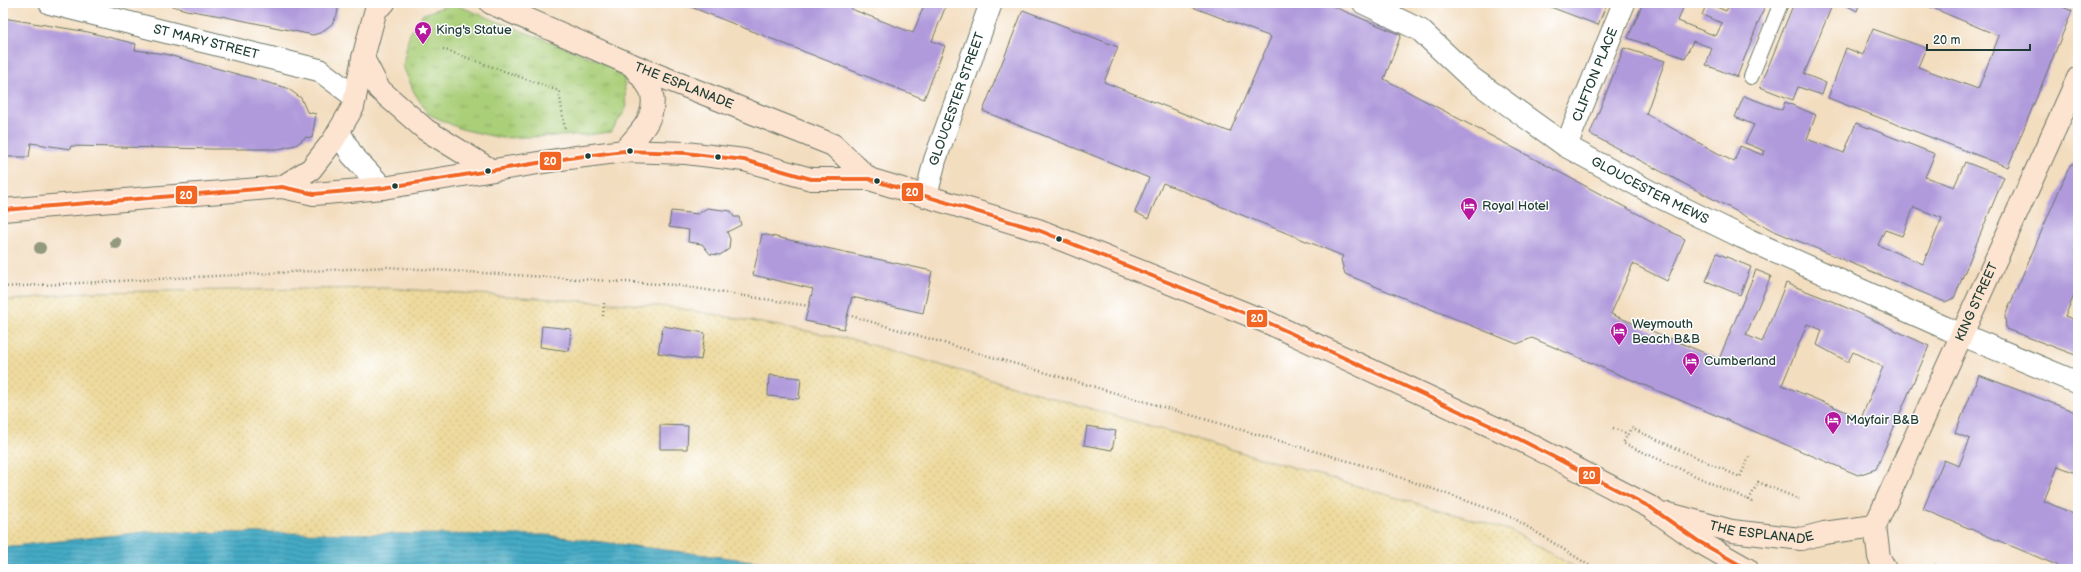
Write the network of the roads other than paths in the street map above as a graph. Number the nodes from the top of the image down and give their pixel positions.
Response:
1 (50, 3) edge
2 (491, 3) edge
3 (991, 3) edge
4 (1364, 3) edge
5 (1624, 3) edge
6 (1781, 3) edge
7 (378, 5) edge
8 (363, 58) junction
9 (632, 65) junction
10 (1751, 77) dead end
11 (2078, 78) edge
12 (355, 97) junction
13 (339, 132) junction
14 (1566, 146) junction
15 (624, 151) junction
16 (491, 170) junction
17 (869, 179) junction
18 (282, 187) junction
19 (383, 188) junction
20 (926, 196) junction
21 (3, 210) edge
22 (1963, 335) junction
23 (2078, 384) edge
24 (1650, 507) junction
25 (1875, 526) junction
26 (1747, 569) edge
27 (1885, 569) edge

1 - 12 street, ST MARY STREET
2 - 9 street, THE ESPLANADE
3 - 20 street, GLOUCESTER STREET
4 - 14 street, GLOUCESTER MEWS
5 - 14 street, CLIFTON PLACE
6 - 10 lane
7 - 8 street, THE ESPLANADE
8 - 12 street, THE ESPLANADE
8 - 16 street
9 - 15 street
9 - 17 street, THE ESPLANADE
11 - 22 street, KING STREET
12 - 13 street, THE ESPLANADE
13 - 18 street, THE ESPLANADE
13 - 19 street
14 - 22 street, GLOUCESTER MEWS
15 - 16 street, THE ESPLANADE
15 - 17 street, THE ESPLANADE
16 - 19 street, THE ESPLANADE
17 - 20 street, THE ESPLANADE
18 - 19 street, THE ESPLANADE
18 - 21 street, THE ESPLANADE
20 - 24 street, THE ESPLANADE
22 - 23 street, GLOUCESTER MEWS
22 - 25 street, KING STREET
24 - 25 street, THE ESPLANADE
24 - 26 street, THE ESPLANADE
25 - 27 street

